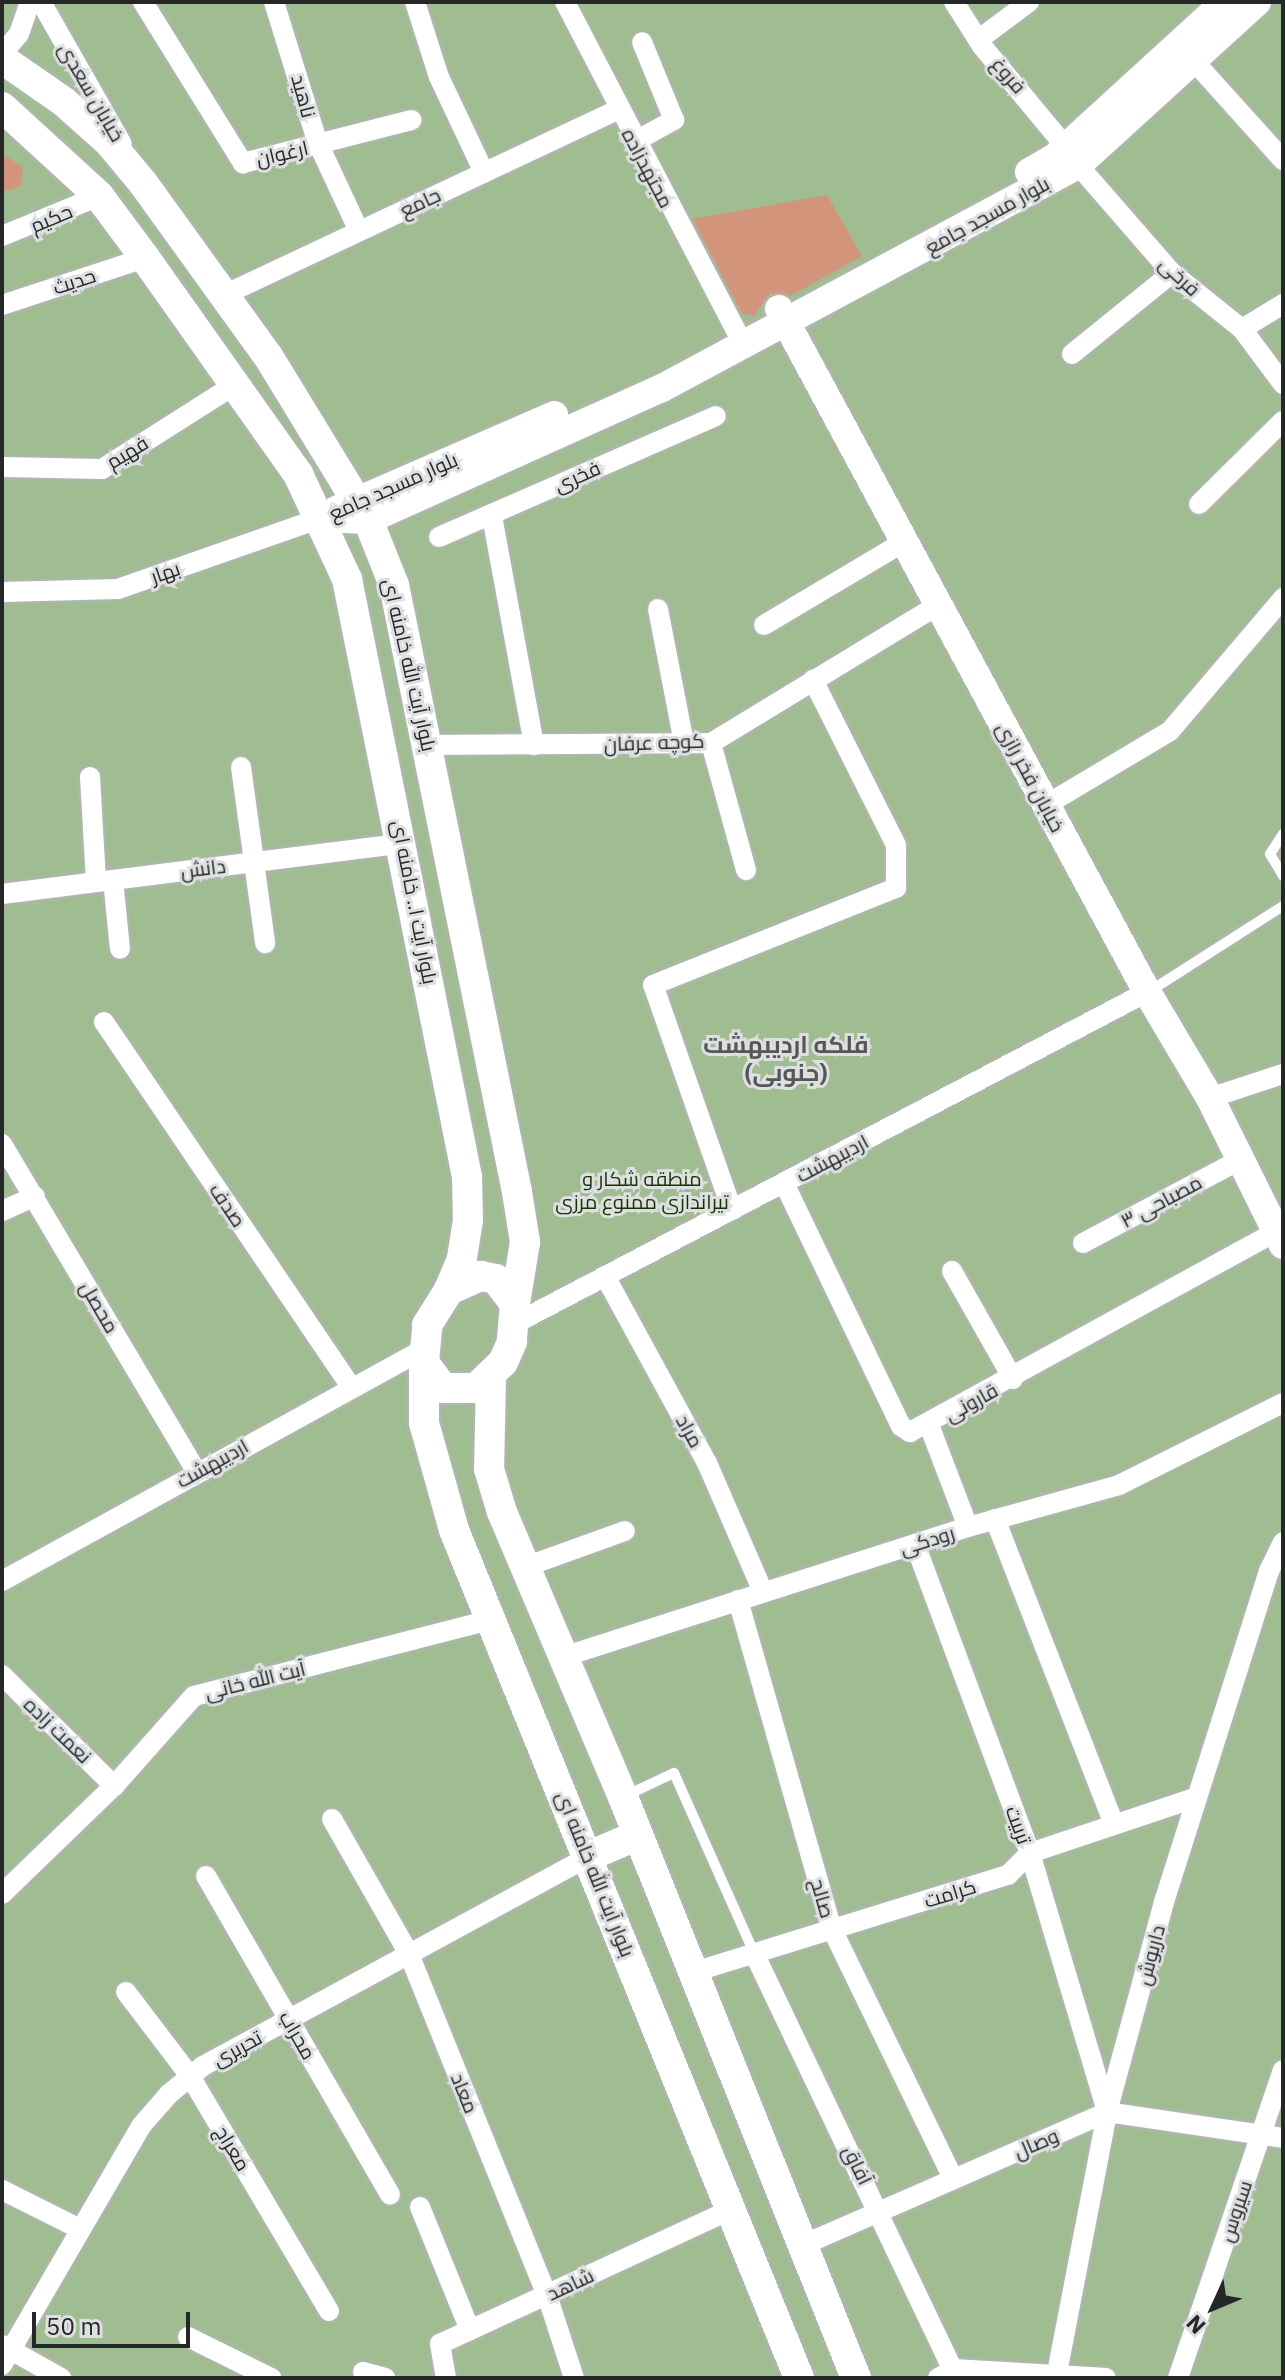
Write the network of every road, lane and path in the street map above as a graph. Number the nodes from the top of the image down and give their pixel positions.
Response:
1 (30, 2) edge
2 (41, 2) edge
3 (143, 2) edge
4 (274, 2) edge
5 (415, 2) edge
6 (565, 2) edge
7 (954, 2) edge
8 (1029, 2) edge
9 (1225, 2) edge
10 (1257, 2) edge
11 (978, 40) junction
12 (642, 42) dead end
13 (2, 56) edge
14 (1193, 60) junction
15 (2, 107) edge
16 (617, 110) junction
17 (412, 120) dead end
18 (634, 142) junction
19 (318, 145) junction
20 (1072, 156) junction
21 (1283, 160) edge
22 (484, 172) junction
23 (143, 183) junction
24 (99, 196) junction
25 (359, 231) junction
26 (2, 236) edge
27 (145, 258) junction
28 (1172, 273) junction
29 (224, 295) junction
30 (1283, 304) edge
31 (2, 305) edge
32 (783, 317) junction
33 (1242, 329) junction
34 (736, 331) junction
35 (1072, 354) dead end
36 (236, 384) junction
37 (1283, 384) edge
38 (716, 416) dead end
39 (1283, 421) edge
40 (2, 467) edge
41 (1199, 504) dead end
42 (363, 509) junction
43 (492, 516) junction
44 (321, 518) junction
45 (439, 537) dead end
46 (904, 542) junction
47 (2, 592) edge
48 (1283, 598) edge
49 (938, 605) junction
50 (658, 609) dead end
51 (764, 625) dead end
52 (813, 680) junction
53 (684, 743) junction
54 (711, 743) junction
55 (429, 745) junction
56 (534, 745) junction
57 (241, 767) dead end
58 (90, 777) dead end
59 (1046, 805) junction
60 (1283, 834) edge
61 (403, 843) junction
62 (250, 862) junction
63 (746, 870) dead end
64 (1283, 876) edge
65 (104, 881) junction
66 (2, 894) edge
67 (1283, 906) edge
68 (265, 943) dead end
69 (120, 949) dead end
70 (1147, 992) junction
71 (104, 1022) dead end
72 (1283, 1074) edge
73 (1210, 1098) junction
74 (2, 1144) edge
75 (1240, 1160) junction
76 (784, 1183) junction
77 (35, 1196) junction
78 (1272, 1206) edge
79 (732, 1210) junction
80 (2, 1211) edge
81 (1280, 1238) edge
82 (1083, 1243) dead end
83 (952, 1271) dead end
84 (605, 1276) junction
85 (449, 1290) junction
86 (516, 1313) junction
87 (424, 1356) junction
88 (491, 1377) junction
89 (1013, 1379) junction
90 (352, 1388) junction
91 (1283, 1403) edge
92 (929, 1425) junction
93 (196, 1471) junction
94 (995, 1519) junction
95 (968, 1527) junction
96 (625, 1531) dead end
97 (1283, 1542) edge
98 (915, 1544) junction
99 (525, 1567) junction
100 (2, 1581) edge
101 (763, 1592) junction
102 (738, 1600) junction
103 (491, 1620) junction
104 (563, 1657) junction
105 (2, 1675) edge
106 (114, 1786) junction
107 (623, 1797) junction
108 (1197, 1797) junction
109 (332, 1819) dead end
110 (1114, 1825) junction
111 (638, 1835) junction
112 (1030, 1853) junction
113 (589, 1856) junction
114 (206, 1876) dead end
115 (2, 1894) edge
116 (832, 1929) junction
117 (754, 1953) junction
118 (409, 1954) junction
119 (694, 1972) junction
120 (126, 1992) dead end
121 (289, 2019) junction
122 (1283, 2070) edge
123 (190, 2076) junction
124 (1107, 2112) junction
125 (1262, 2134) junction
126 (1283, 2138) edge
127 (953, 2178) junction
128 (2, 2190) edge
129 (390, 2195) dead end
130 (420, 2207) dead end
131 (732, 2209) junction
132 (881, 2212) junction
133 (80, 2229) junction
134 (803, 2245) junction
135 (547, 2295) junction
136 (329, 2311) dead end
137 (470, 2330) junction
138 (188, 2337) dead end
139 (5, 2353) edge
140 (363, 2372) dead end
141 (248, 2373) edge
142 (950, 2375) edge
143 (1056, 2376) edge
144 (61, 2378) edge
145 (271, 2378) edge
146 (385, 2378) edge
147 (446, 2378) edge
148 (574, 2378) edge
149 (799, 2378) edge
150 (856, 2378) edge
151 (1106, 2378) edge
152 (1178, 2378) edge

1 - 13 street
2 - 23 street, خیابان سعدی
3 - 19 street, ارغوان
4 - 19 street, ناهید
5 - 22 street
6 - 16 street, مجتهدزاده
7 - 11 street, فروغ
8 - 11 street
9 - 20 main road, بلوار مسجد جامع
10 - 14 main road, بلوار مسجد جامع
11 - 20 street, فروغ
12 - 18 street
13 - 23 main road, بلوار آیت الله خامنه ای
14 - 20 main road, بلوار مسجد جامع
14 - 21 street
15 - 24 main road
16 - 18 street, مجتهدزاده
16 - 22 street, جامع
17 - 19 street, ارغوان
18 - 34 street, مجتهدزاده
19 - 25 street, ناهید
20 - 28 street, فرخی
20 - 32 main road, بلوار مسجد جامع
22 - 25 street, جامع
23 - 29 main road, بلوار آیت الله خامنه ای
24 - 26 street, حکیم
24 - 27 main road
25 - 29 street, جامع
27 - 31 street, حدیث
27 - 36 main road
28 - 33 street, فرخی
28 - 35 street
29 - 42 main road, بلوار آیت الله خامنه ای
30 - 33 street
32 - 34 main road, بلوار مسجد جامع
32 - 42 main road, بلوار مسجد جامع
32 - 46 main road, خیابان فخر رازی
33 - 37 street, فرخی
34 - 42 main road, بلوار مسجد جامع
36 - 40 street, فهیم
36 - 44 main road
38 - 43 street, فخری
39 - 41 street
42 - 44 main road, بلوار مسجد جامع
42 - 55 main road, بلوار آیت الله خامنه ای
43 - 45 street, فخری
43 - 56 street
44 - 47 street, بهار
44 - 61 main road, بلوار آیت ا.. خامنه ای
46 - 49 main road, خیابان فخر رازی
46 - 51 street
48 - 59 street
49 - 52 street, کوچه عرفان
49 - 59 main road, خیابان فخر رازی
50 - 53 street
52 - 54 street, کوچه عرفان
52 - 79 street
53 - 54 street, کوچه عرفان
53 - 56 street, کوچه عرفان
54 - 63 street
55 - 56 street, کوچه عرفان
55 - 86 main road, بلوار آیت الله خامنه ای
57 - 62 street
58 - 65 street
59 - 70 main road, خیابان فخر رازی
60 - 64 lane
61 - 62 street, دانش
61 - 85 main road, بلوار آیت ا.. خامنه ای
62 - 65 street, دانش
62 - 68 street
65 - 66 street, دانش
65 - 69 street
67 - 70 lane
70 - 73 main road, خیابان فخر رازی
70 - 76 street, اردیبهشت
71 - 90 street, صدف
72 - 73 street
73 - 75 main road, خیابان فخر رازی
74 - 77 street, محصل
75 - 78 main road, خیابان فخر رازی
75 - 82 street, مصباحی ۳
76 - 79 street, اردیبهشت
76 - 92 street, قارونی
77 - 80 street
77 - 93 street, محصل
78 - 81 main road, خیابان فخر رازی
79 - 84 street, اردیبهشت
81 - 89 street, قارونی
83 - 89 street
84 - 86 street, اردیبهشت
84 - 101 street, مراد
85 - 86 main road
85 - 87 main road
86 - 88 main road
87 - 88 main road
87 - 90 street, اردیبهشت
87 - 103 main road, بلوار آیت الله خامنه ای
88 - 99 main road
89 - 92 street, قارونی
90 - 93 street, اردیبهشت
91 - 94 street, رودکی
92 - 95 street
93 - 100 street, اردیبهشت
94 - 95 street, رودکی
94 - 110 street
95 - 98 street, رودکی
96 - 99 street
97 - 108 street, داریوش
98 - 101 street, رودکی
98 - 112 street, تربیت
99 - 104 main road
101 - 102 street, رودکی
102 - 104 street, رودکی
102 - 116 street, صالح
103 - 106 street, آیت الله خانی
103 - 113 main road, بلوار آیت الله خامنه ای
104 - 107 main road
105 - 106 street, نعمت زاده
106 - 115 street, آیت الله خانی
107 - 111 main road
107 - 117 lane
108 - 110 street, کرامت
108 - 124 street, داریوش
109 - 118 street, معاد
110 - 112 street, کرامت
111 - 113 main road
111 - 119 main road
112 - 116 street, کرامت
112 - 124 street, تربیت
113 - 118 street, تحریری
113 - 131 main road, بلوار آیت الله خامنه ای
114 - 121 street, محراب
116 - 117 street, کرامت
116 - 127 street, صالح
117 - 119 street, کرامت
117 - 132 street, آفاق
118 - 121 street, تحریری
118 - 135 street, معاد
119 - 134 main road
120 - 123 street, معراج
121 - 123 street, تحریری
121 - 129 street, محراب
122 - 125 street, سیروس
123 - 133 street, تحریری
123 - 136 street, معراج
124 - 125 street
124 - 127 street, وصال
124 - 143 street, داریوش
125 - 126 street
125 - 152 street, سیروس
127 - 132 street, وصال
128 - 133 street
130 - 137 street
131 - 135 street, شاهد
131 - 149 main road, بلوار آیت الله خامنه ای
132 - 134 street, وصال
132 - 142 street, آفاق
133 - 139 street, تحریری
134 - 150 main road
135 - 137 street, شاهد
135 - 148 street, معاد
137 - 147 street, شاهد
138 - 141 street
139 - 144 street
140 - 146 street
141 - 145 street
142 - 143 street
143 - 151 street

